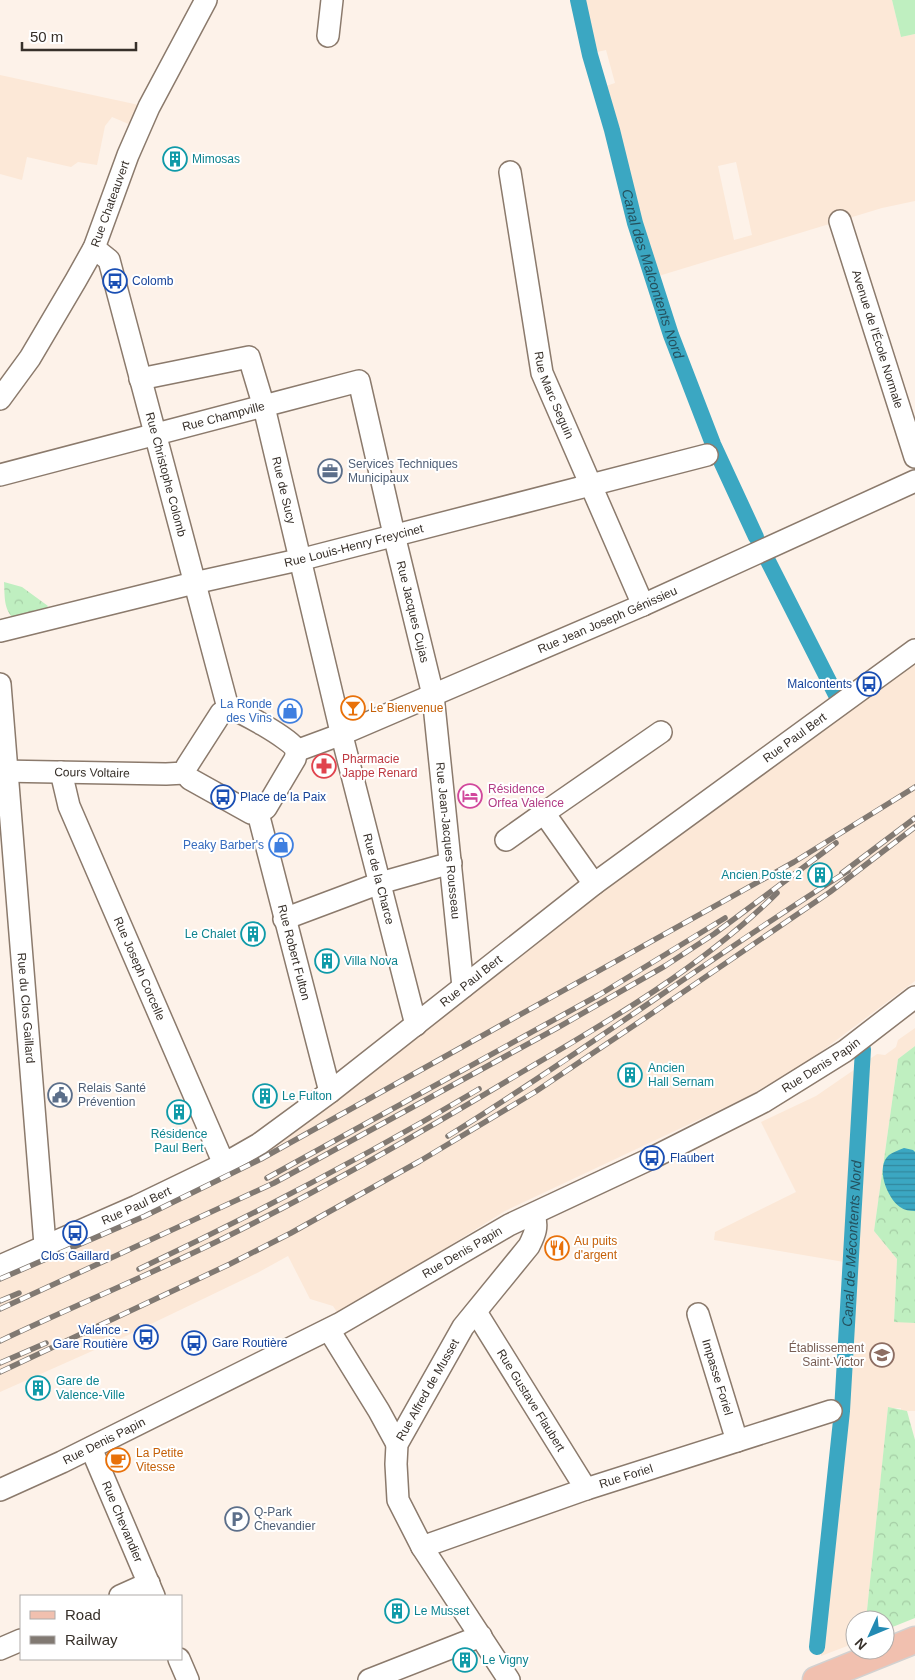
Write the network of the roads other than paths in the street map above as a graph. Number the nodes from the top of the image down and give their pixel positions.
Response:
1 (206, 0) edge
2 (332, 0) edge
3 (328, 36) dead end
4 (510, 172) dead end
5 (840, 221) dead end
6 (94, 248) junction
7 (140, 379) junction
8 (360, 381) joint
9 (0, 399) edge
10 (264, 407) junction
11 (156, 434) junction
12 (707, 455) dead end
13 (915, 457) edge
14 (0, 475) edge
15 (915, 481) edge
16 (590, 486) junction
17 (395, 536) junction
18 (300, 560) junction
19 (194, 583) junction
20 (643, 605) junction
21 (0, 631) edge
22 (915, 650) edge
23 (0, 684) edge
24 (433, 695) junction
25 (228, 708) junction
26 (661, 732) dead end
27 (341, 733) junction
28 (296, 751) junction
29 (3, 771) edge
30 (61, 772) junction
31 (185, 773) junction
32 (258, 813) junction
33 (544, 813) junction
34 (506, 840) dead end
35 (451, 863) junction
36 (380, 883) junction
37 (594, 884) junction
38 (284, 919) junction
39 (463, 987) junction
40 (915, 997) edge
41 (416, 1025) junction
42 (330, 1092) junction
43 (224, 1164) junction
44 (534, 1214) junction
45 (45, 1245) junction
46 (0, 1266) edge
47 (476, 1312) junction
48 (698, 1314) dead end
49 (329, 1330) junction
50 (831, 1411) dead end
51 (737, 1441) junction
52 (397, 1444) junction
53 (91, 1448) junction
54 (586, 1489) junction
55 (0, 1490) edge
56 (422, 1547) junction
57 (152, 1590) edge
58 (125, 1595) edge
59 (481, 1636) junction
60 (20, 1640) edge
61 (915, 1640) edge
62 (0, 1649) edge
63 (179, 1660) edge
64 (823, 1679) edge
65 (188, 1680) edge
66 (369, 1680) edge
67 (509, 1680) edge

1 - 6 street, Rue Chateauvert
2 - 3 street
4 - 16 street, Rue Marc Seguin
5 - 13 street, Avenue de l'École Normale
6 - 7 street, Rue Christophe Colomb
6 - 9 street, Rue Chateauvert
7 - 10 street, Rue de Sucy
7 - 11 street, Rue Christophe Colomb
8 - 10 street, Rue Champville
8 - 17 street, Rue Jacques Cujas
10 - 11 street, Rue Champville
10 - 18 street, Rue de Sucy
11 - 14 street, Rue Champville
11 - 19 street, Rue Christophe Colomb
12 - 16 street, Rue Louis-Henry Freycinet
15 - 20 street, Rue Jean Joseph Génissieu
16 - 17 street, Rue Louis-Henry Freycinet
16 - 20 street, Rue Marc Seguin
17 - 18 street, Rue Louis-Henry Freycinet
17 - 24 street, Rue Jacques Cujas
18 - 19 street, Rue Louis-Henry Freycinet
18 - 27 street, Rue de Sucy
19 - 21 street, Rue Louis-Henry Freycinet
19 - 25 street, Rue Christophe Colomb
20 - 24 street, Rue Jean Joseph Génissieu
22 - 37 street, Rue Paul Bert
23 - 29 street, Rue du Clos Gaillard
24 - 27 street, Rue Jean Joseph Génissieu
24 - 35 street, Rue Jean-Jacques Rousseau
25 - 28 street
25 - 31 street
26 - 33 street
27 - 28 street, Rue Jean Joseph Génissieu
27 - 36 street, Rue de la Charce
28 - 32 street
29 - 30 street, Cours Voltaire
29 - 45 street, Rue du Clos Gaillard
30 - 31 street, Cours Voltaire
30 - 43 street, Rue Joseph Corcelle
31 - 32 street
32 - 38 street, Rue Robert Fulton
33 - 34 street
33 - 37 street
35 - 36 street
35 - 39 street, Rue Jean-Jacques Rousseau
36 - 38 street
36 - 41 street, Rue de la Charce
37 - 39 street, Rue Paul Bert
38 - 42 street, Rue Robert Fulton
39 - 41 street, Rue Paul Bert
40 - 44 street, Rue Denis Papin
41 - 42 street, Rue Paul Bert
42 - 43 street, Rue Paul Bert
43 - 45 street, Rue Paul Bert
44 - 47 street, Rue Alfred de Musset
44 - 49 street, Rue Denis Papin
45 - 46 street, Rue Paul Bert
47 - 52 street, Rue Alfred de Musset
47 - 54 street, Rue Gustave Flaubert
48 - 51 street, Impasse Foriel
49 - 52 street
49 - 53 street, Rue Denis Papin
50 - 51 street, Rue Foriel
51 - 54 street, Rue Foriel
52 - 56 street, Rue Alfred de Musset
53 - 55 street, Rue Denis Papin
53 - 57 street, Rue Chevandier
54 - 56 street, Rue Foriel
56 - 59 street, Rue Alfred de Musset
57 - 58 street
59 - 66 street
59 - 67 street, Rue Alfred de Musset
60 - 62 street
61 - 64 main road
63 - 65 street

